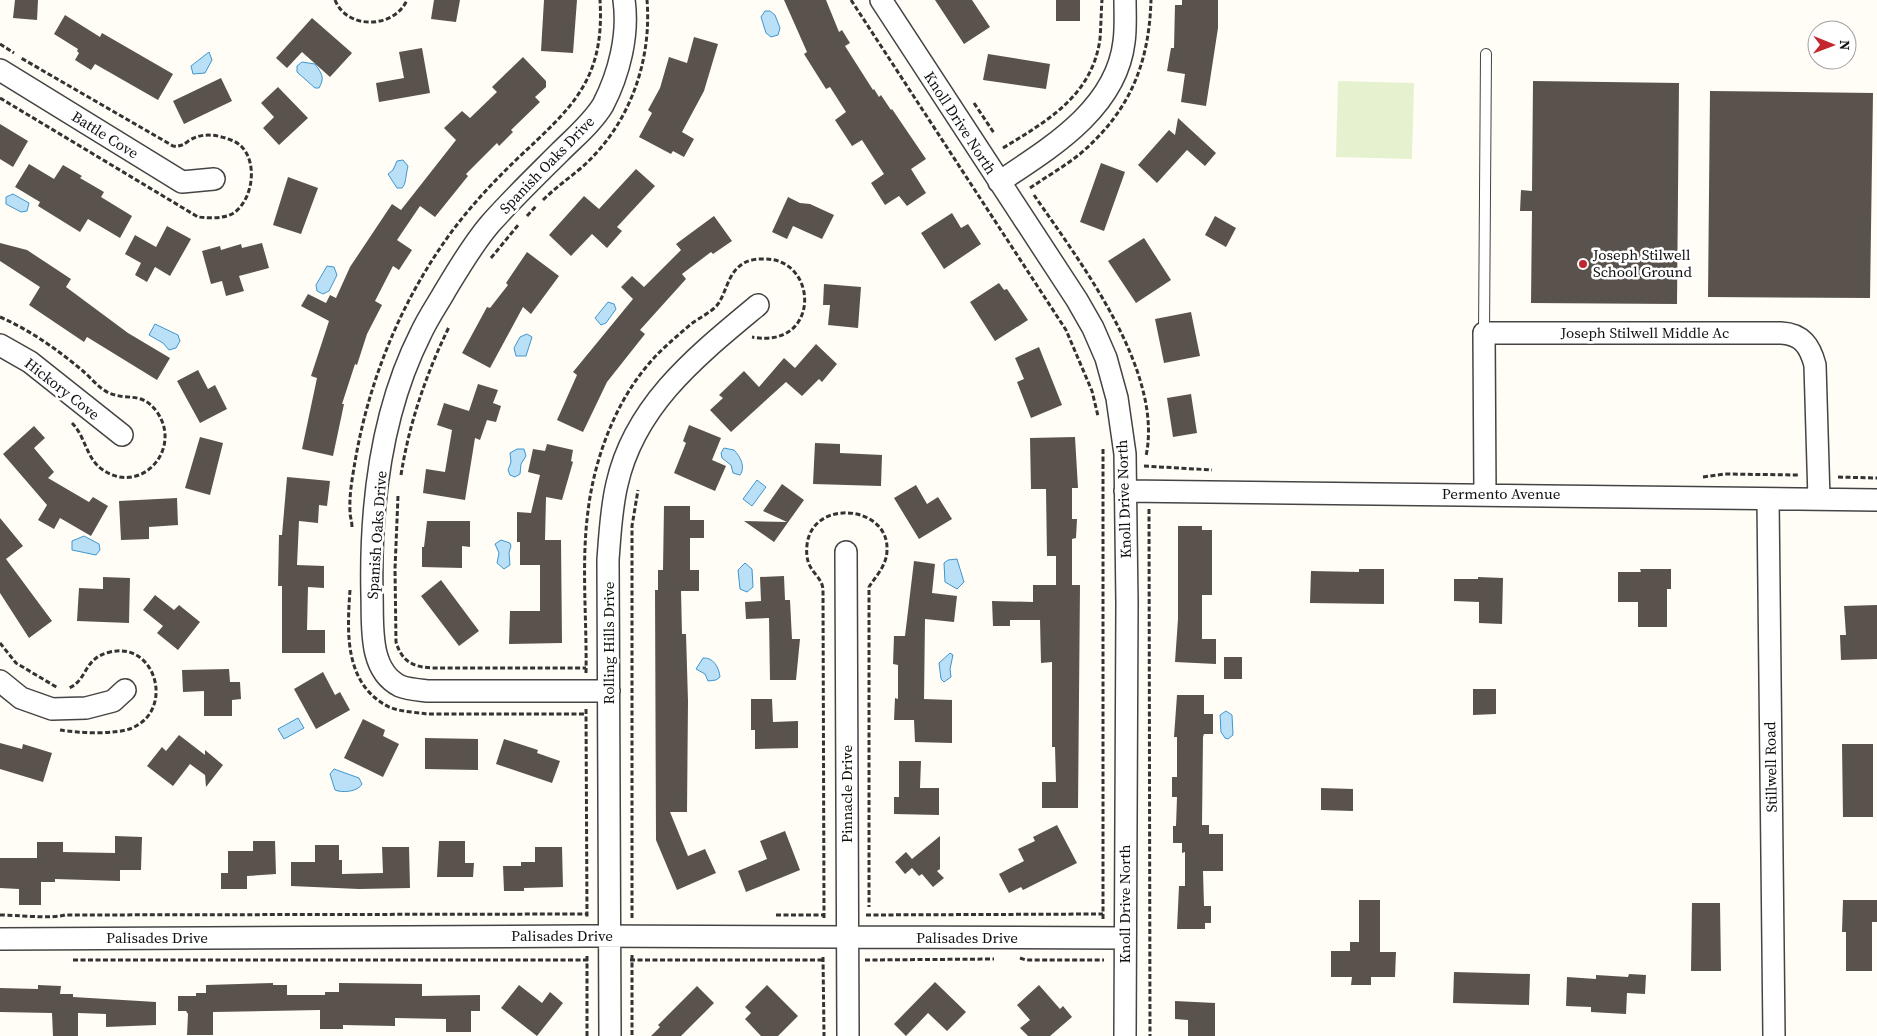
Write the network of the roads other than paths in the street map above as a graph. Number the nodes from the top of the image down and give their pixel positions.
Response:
1 (624, 0) edge
2 (881, 0) edge
3 (1125, 0) edge
4 (1486, 54) dead end
5 (0, 70) edge
6 (214, 179) dead end
7 (999, 182) junction
8 (758, 305) dead end
9 (1484, 333) junction
10 (0, 345) edge
11 (122, 435) dead end
12 (1125, 491) junction
13 (1485, 494) junction
14 (1768, 499) junction
15 (1818, 499) junction
16 (1877, 500) edge
17 (846, 552) dead end
18 (0, 682) edge
19 (125, 690) dead end
20 (609, 691) junction
21 (610, 937) junction
22 (848, 937) junction
23 (1114, 938) junction
24 (0, 939) edge
25 (610, 1036) edge
26 (848, 1036) edge
27 (1125, 1036) edge
28 (1774, 1036) edge

1 - 20 street, Spanish Oaks Drive
2 - 7 street, Knoll Drive North
3 - 7 street
4 - 9 lane
5 - 6 street, Battle Cove
7 - 12 street, Knoll Drive North
8 - 20 street, Rolling Hills Drive
9 - 13 street
9 - 15 street, Joseph Stilwell Middle Ac
10 - 11 street, Hickory Cove
12 - 13 street, Permento Avenue
12 - 23 street, Knoll Drive North
13 - 14 street, Permento Avenue
14 - 15 street, Permento Avenue
14 - 28 street, Stillwell Road
15 - 16 street, Permento Avenue
17 - 22 street, Pinnacle Drive
18 - 19 street
20 - 21 street, Rolling Hills Drive
21 - 22 street, Palisades Drive
21 - 24 street, Palisades Drive
21 - 25 street, Rolling Hills Drive
22 - 23 street, Palisades Drive
22 - 26 street, Pinnacle Drive
23 - 27 street, Knoll Drive North

